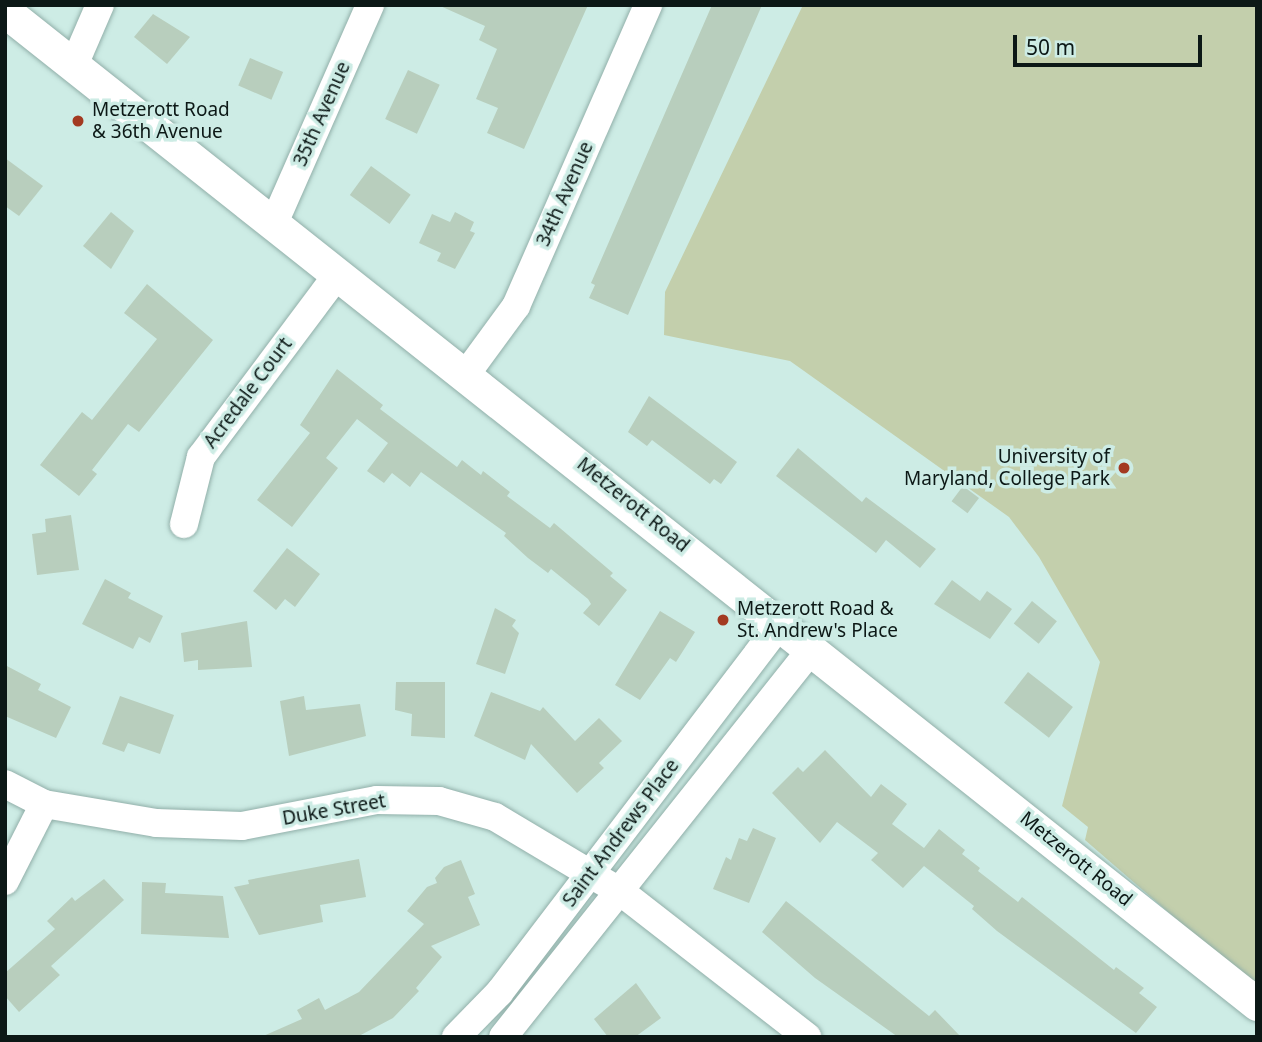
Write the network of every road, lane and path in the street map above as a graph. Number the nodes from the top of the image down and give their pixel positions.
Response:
1 (100, 5) edge
2 (369, 5) edge
3 (648, 5) edge
4 (5, 11) edge
5 (74, 65) junction
6 (274, 223) junction
7 (338, 274) junction
8 (467, 373) junction
9 (184, 524) dead end
10 (781, 623) junction
11 (812, 648) junction
12 (5, 784) edge
13 (44, 804) junction
14 (591, 873) junction
15 (5, 881) edge
16 (621, 892) junction
17 (1257, 1004) edge
18 (456, 1037) edge
19 (503, 1037) edge
20 (807, 1037) edge

1 - 5 street
2 - 6 street, 35th Avenue
3 - 8 street, 34th Avenue
4 - 5 street, Metzerott Road
5 - 6 street, Metzerott Road
6 - 7 street, Metzerott Road
7 - 8 street, Metzerott Road
7 - 9 street, Acredale Court
8 - 10 street, Metzerott Road
10 - 11 street, Metzerott Road
10 - 14 street, Saint Andrews Place
11 - 16 street, Saint Andrews Place
11 - 17 street, Metzerott Road
12 - 13 street, Duke Street
13 - 14 street, Duke Street
13 - 15 street
14 - 16 street, Duke Street
14 - 18 street, Saint Andrews Place
16 - 19 street, Saint Andrews Place
16 - 20 street, Duke Street

